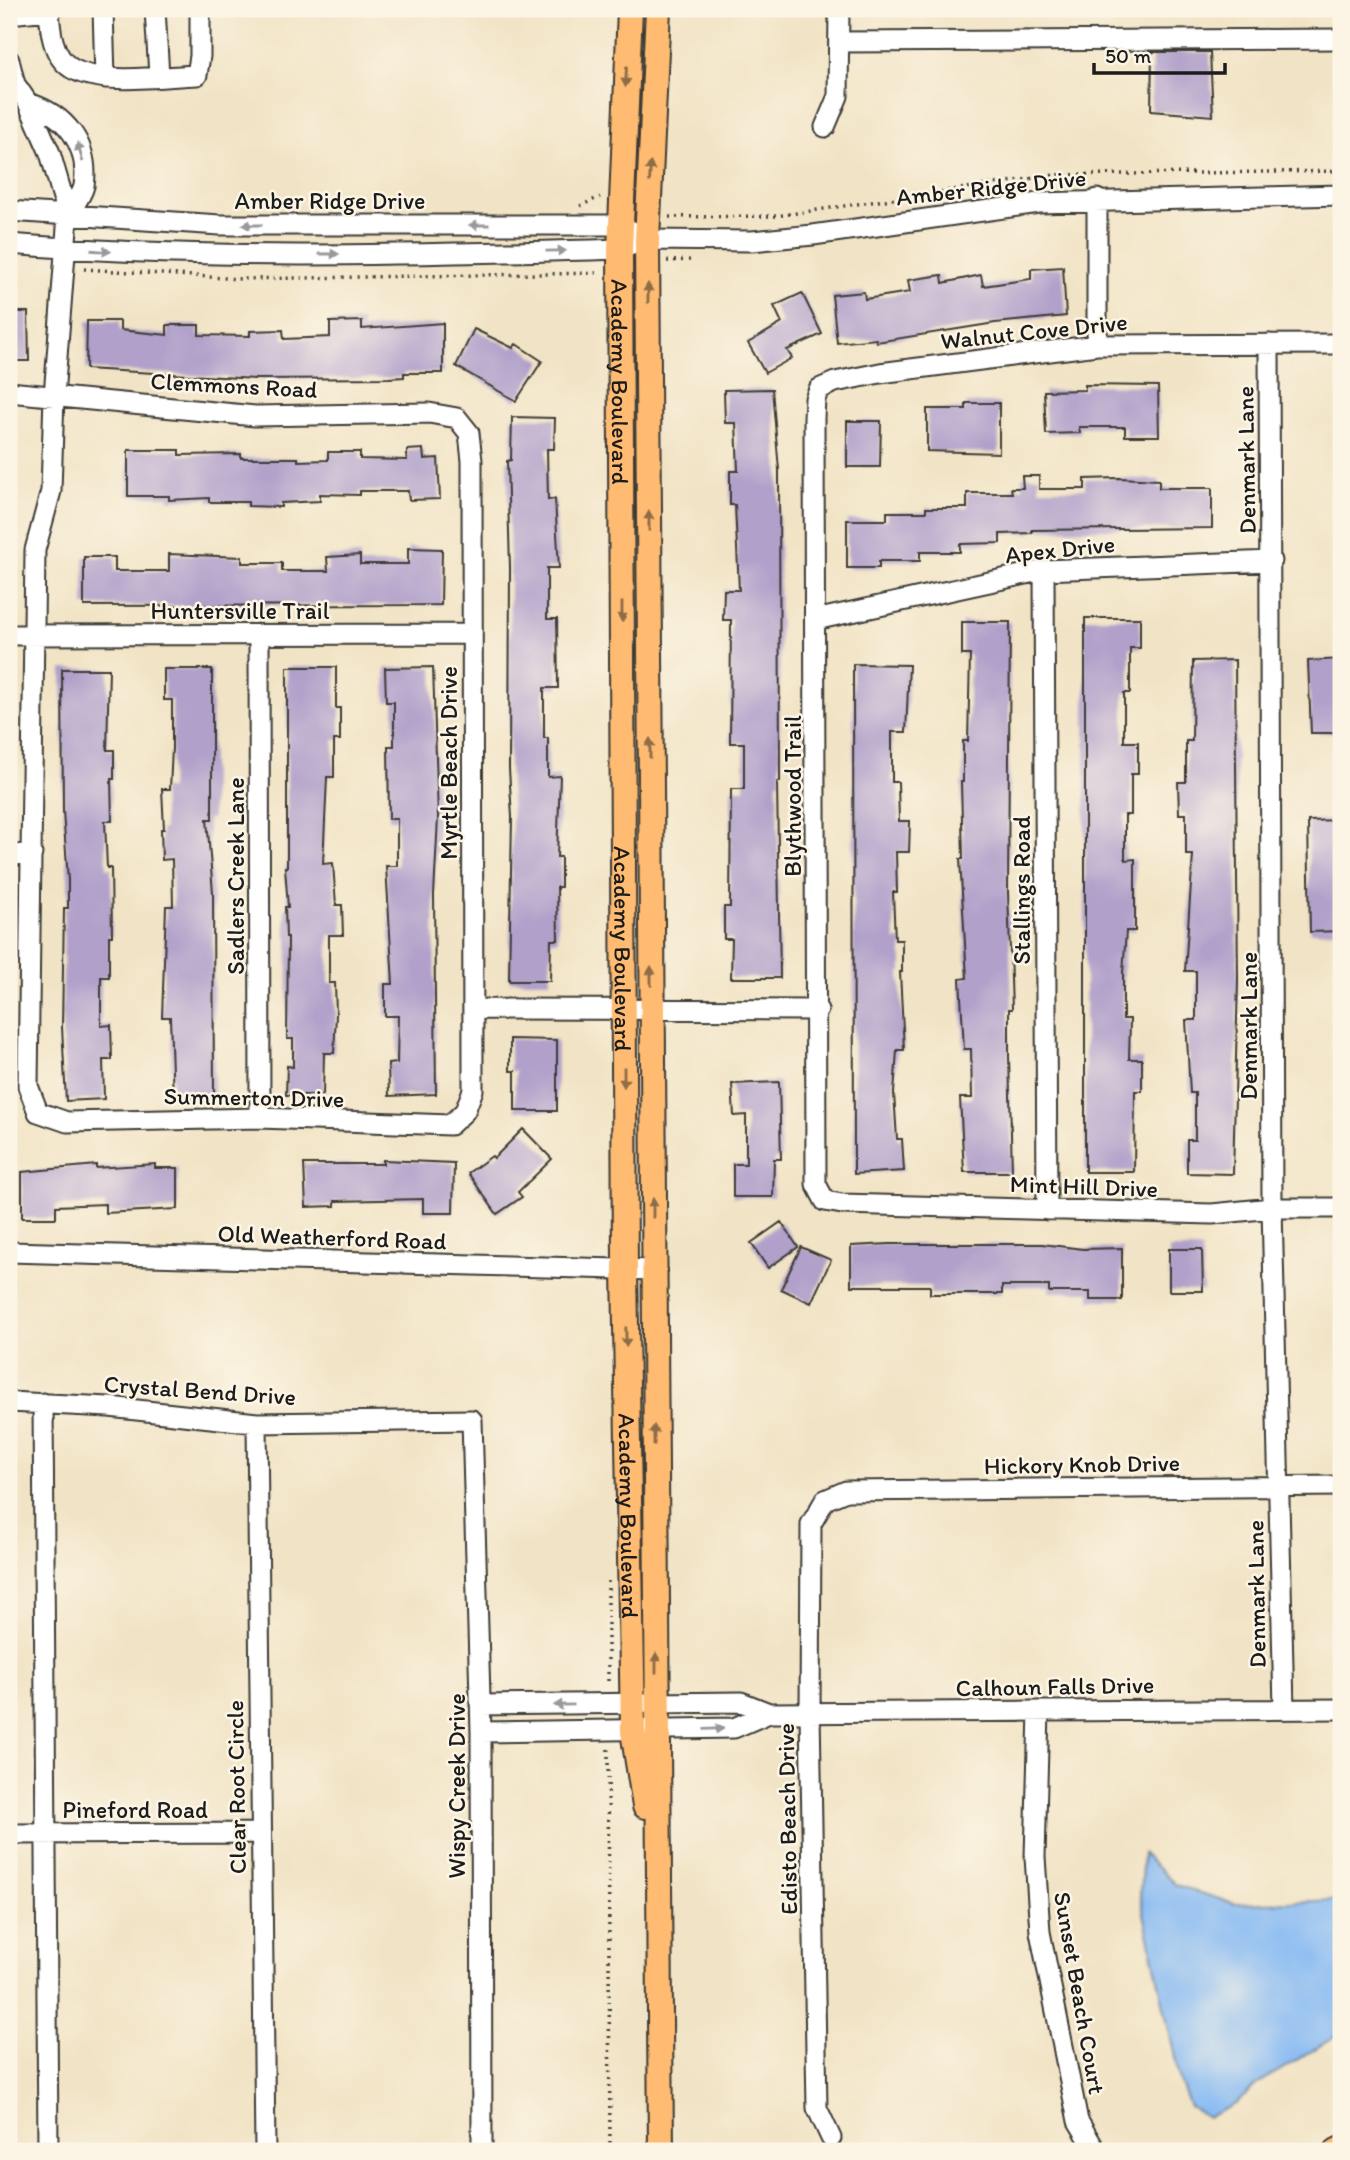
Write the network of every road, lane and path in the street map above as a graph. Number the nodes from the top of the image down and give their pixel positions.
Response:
1 (50, 9) edge
2 (103, 9) edge
3 (155, 9) edge
4 (200, 9) edge
5 (630, 9) edge
6 (659, 9) edge
7 (839, 9) edge
8 (9, 13) edge
9 (1341, 39) edge
10 (839, 42) junction
11 (9, 60) edge
12 (159, 76) junction
13 (105, 78) junction
14 (27, 103) junction
15 (825, 127) dead end
16 (1341, 171) edge
17 (1341, 195) edge
18 (1097, 199) junction
19 (9, 211) edge
20 (68, 215) junction
21 (648, 228) junction
22 (621, 237) junction
23 (9, 244) edge
24 (65, 248) junction
25 (703, 260) dead end
26 (666, 261) dead end
27 (1269, 344) junction
28 (1097, 345) junction
29 (1341, 345) edge
30 (819, 389) joint
31 (9, 392) edge
32 (54, 396) junction
33 (457, 418) joint
34 (1272, 561) junction
35 (1044, 570) junction
36 (815, 620) junction
37 (259, 634) junction
38 (472, 634) junction
39 (9, 635) edge
40 (33, 636) junction
41 (32, 854) junction
42 (9, 855) edge
43 (473, 1009) junction
44 (624, 1009) junction
45 (651, 1009) junction
46 (818, 1010) junction
47 (465, 1111) joint
48 (260, 1118) junction
49 (825, 1201) joint
50 (1272, 1208) junction
51 (1341, 1208) edge
52 (1048, 1210) junction
53 (9, 1252) edge
54 (625, 1269) junction
55 (653, 1270) junction
56 (9, 1402) edge
57 (43, 1403) junction
58 (472, 1420) joint
59 (257, 1423) junction
60 (1279, 1486) junction
61 (1341, 1486) edge
62 (825, 1500) joint
63 (645, 1703) junction
64 (480, 1705) junction
65 (1284, 1709) junction
66 (1341, 1709) edge
67 (1039, 1711) junction
68 (769, 1713) junction
69 (810, 1713) junction
70 (645, 1731) junction
71 (481, 1732) junction
72 (261, 1833) junction
73 (9, 1834) edge
74 (46, 1834) junction
75 (831, 2138) dead end
76 (48, 2151) edge
77 (265, 2151) edge
78 (482, 2151) edge
79 (661, 2151) edge
80 (1096, 2151) edge

1 - 8 street
1 - 13 street
2 - 13 street
3 - 12 street
4 - 12 street
5 -> 22 main road, Academy Boulevard
21 -> 6 main road, Academy Boulevard
7 - 10 street
9 - 10 street
10 - 15 street
11 - 14 street
12 - 13 street
14 - 20 street
20 -> 14 street
16 - 21 path
17 - 18 street, Amber Ridge Drive
18 - 21 street, Amber Ridge Drive
18 - 28 street
19 - 20 street, Amber Ridge Drive
22 -> 20 street, Amber Ridge Drive
20 - 24 street
21 - 22 street, Amber Ridge Drive
45 -> 21 main road, Academy Boulevard
24 -> 22 street
22 -> 44 main road, Academy Boulevard
23 - 24 street
24 - 32 street
25 - 26 path
27 - 28 street, Walnut Cove Drive
27 - 29 street, Walnut Cove Drive
27 - 34 street, Denmark Lane
28 - 30 street, Walnut Cove Drive
30 - 36 street, Blythwood Trail
31 - 32 street, Clemmons Road
32 - 33 street, Clemmons Road
32 - 40 street
33 - 38 street, Myrtle Beach Drive
34 - 35 street, Apex Drive
34 - 50 street, Denmark Lane
35 - 36 street, Apex Drive
35 - 52 street, Stallings Road
36 - 46 street, Blythwood Trail
37 - 38 street, Huntersville Trail
37 - 40 street, Huntersville Trail
37 - 48 street, Sadlers Creek Lane
38 - 43 street, Myrtle Beach Drive
39 - 40 street, Huntersville Trail
40 - 41 street
41 - 42 street
41 - 48 street, Summerton Drive
43 - 44 street
43 - 47 street, Myrtle Beach Drive
44 - 45 street
44 -> 54 main road, Academy Boulevard
45 - 46 street
55 -> 45 main road, Academy Boulevard
46 - 49 street, Blythwood Trail
47 - 48 street, Summerton Drive
49 - 52 street, Mint Hill Drive
50 - 51 street, Mint Hill Drive
50 - 52 street, Mint Hill Drive
50 - 60 street, Denmark Lane
53 - 54 street, Old Weatherford Road
54 - 55 street, Old Weatherford Road
54 -> 63 main road, Academy Boulevard
63 -> 55 main road, Academy Boulevard
56 - 57 street, Crystal Bend Drive
57 - 59 street, Crystal Bend Drive
57 - 74 street
58 - 59 street, Crystal Bend Drive
58 - 64 street, Wispy Creek Drive
59 - 72 street, Clear Root Circle
60 - 61 street, Hickory Knob Drive
60 - 62 street, Hickory Knob Drive
60 - 65 street, Denmark Lane
62 - 69 street, Edisto Beach Drive
63 -> 64 street, Calhoun Falls Drive
63 - 68 street, Calhoun Falls Drive
63 - 70 main road, Academy Boulevard
64 - 71 street, Wispy Creek Drive
65 - 66 street, Calhoun Falls Drive
65 - 67 street, Calhoun Falls Drive
67 - 69 street, Calhoun Falls Drive
67 - 80 street, Sunset Beach Court
68 - 69 street, Calhoun Falls Drive
70 -> 68 street, Calhoun Falls Drive
69 - 75 street, Edisto Beach Drive
70 - 71 street, Calhoun Falls Drive
70 - 79 main road, Academy Boulevard
71 - 78 street, Wispy Creek Drive
72 - 74 street, Pineford Road
72 - 77 street, Clear Root Circle
73 - 74 street, Pineford Road
74 - 76 street

